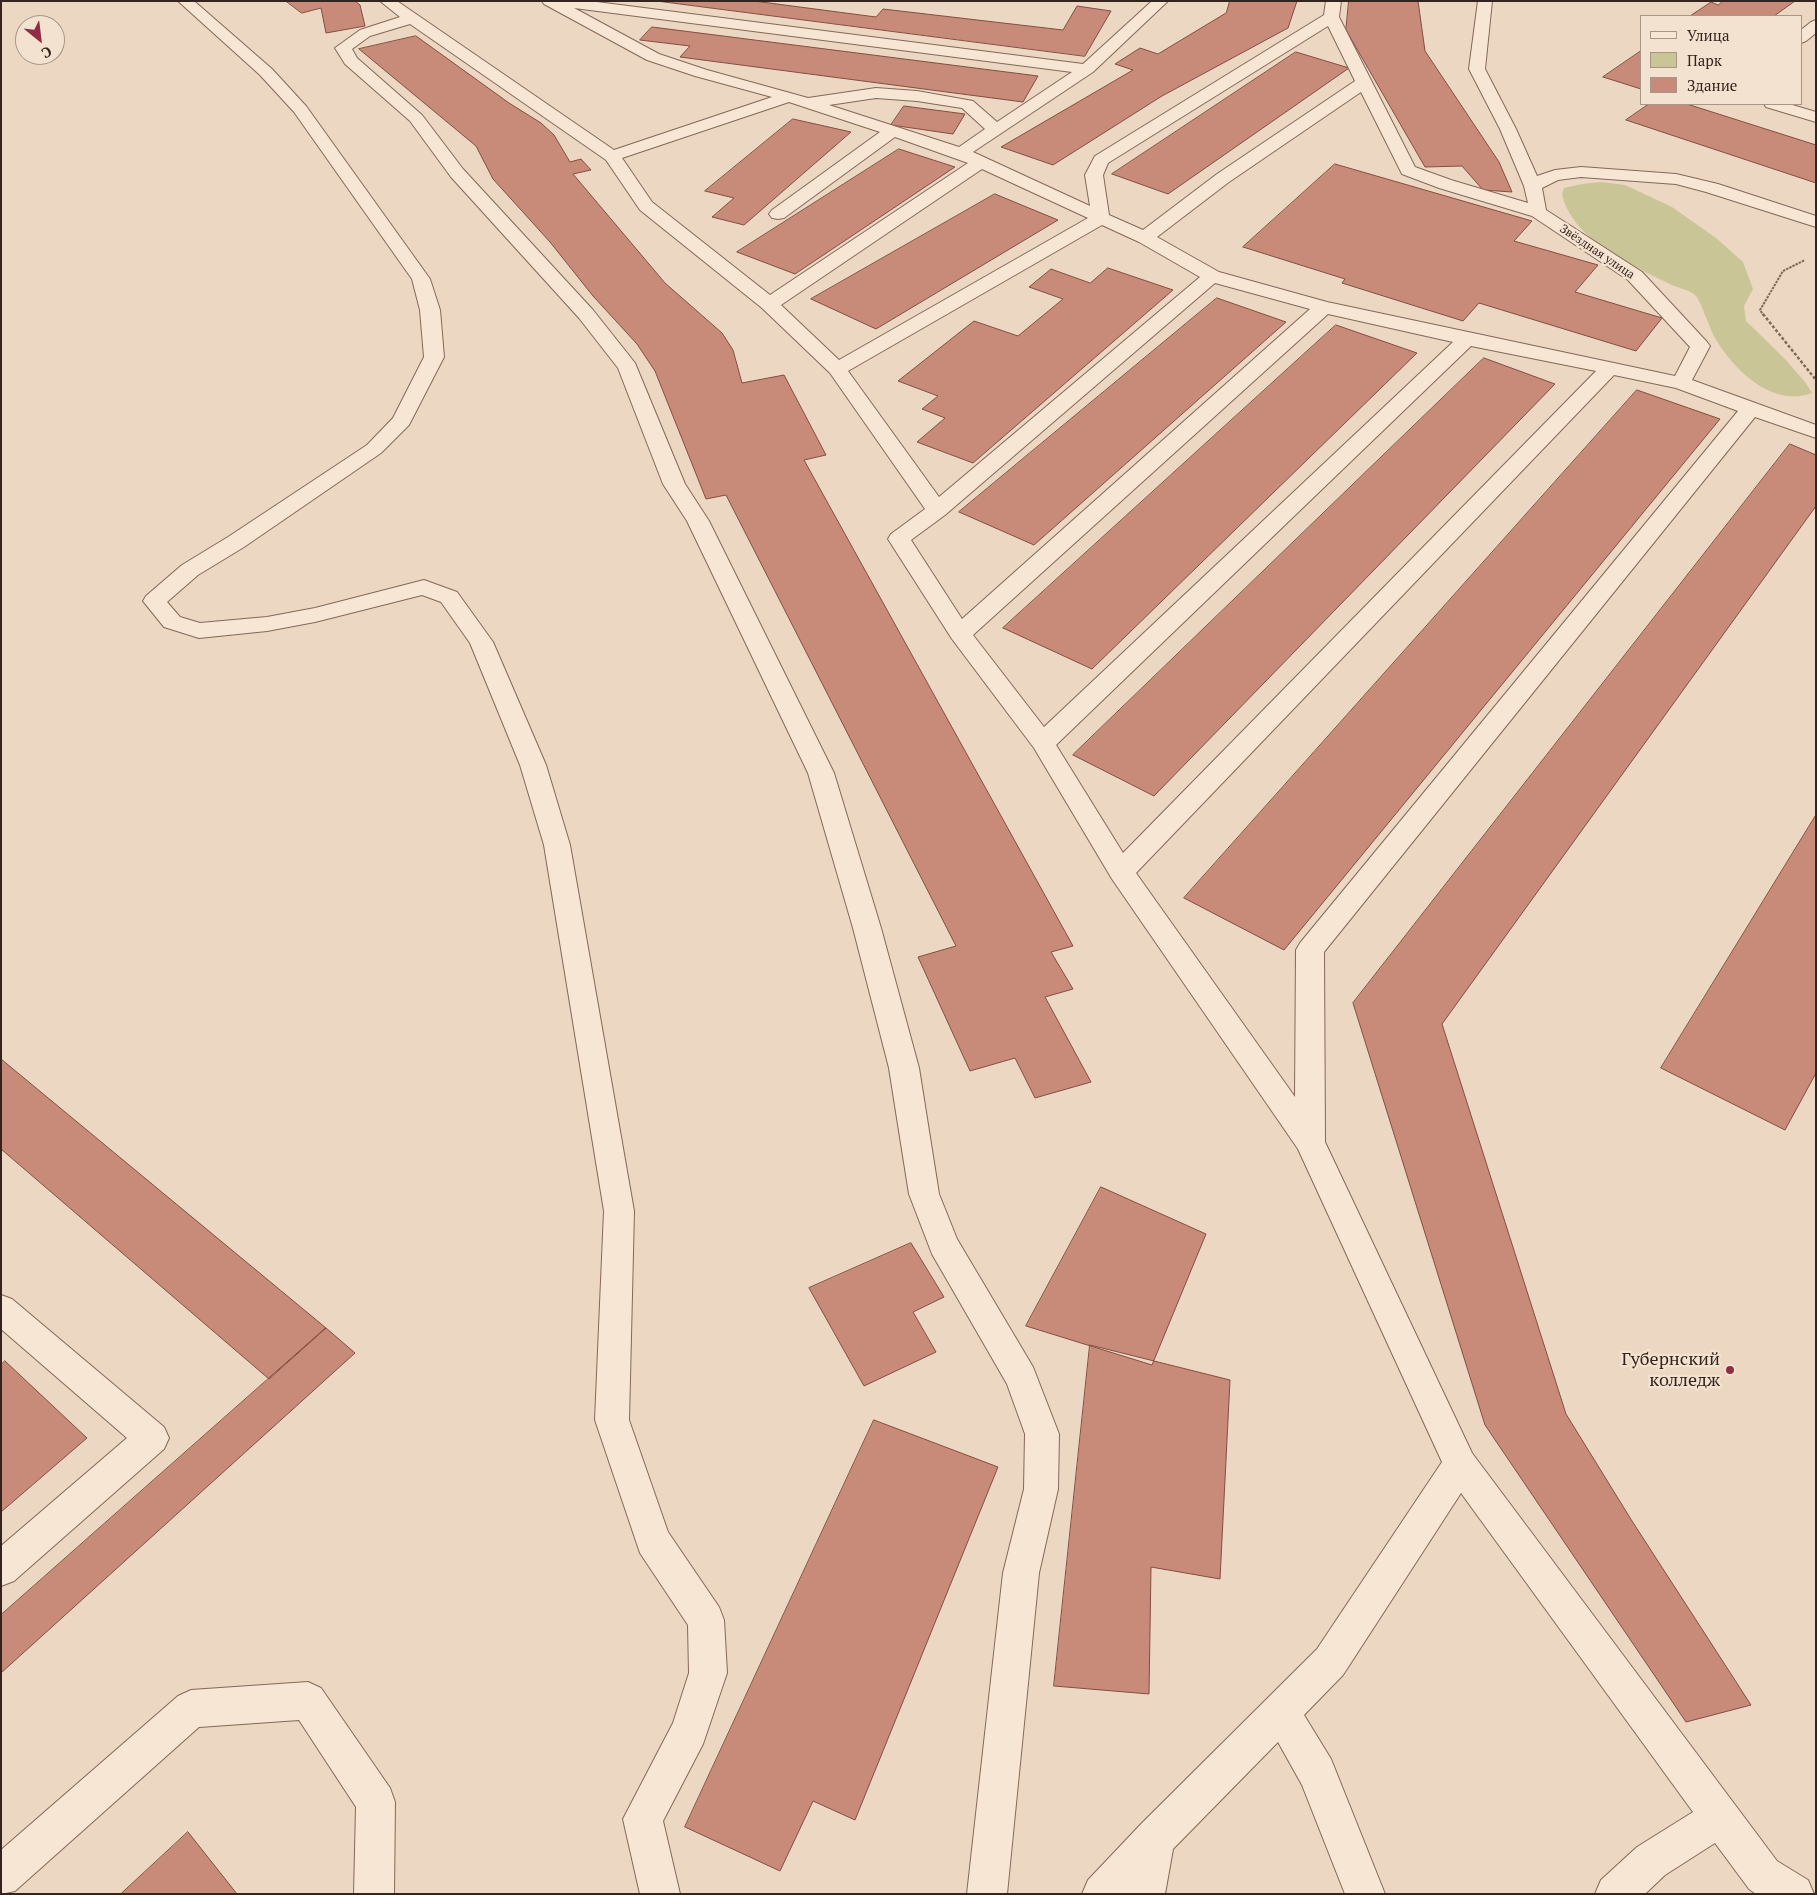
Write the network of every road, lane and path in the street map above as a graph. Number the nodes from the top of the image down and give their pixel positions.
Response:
1 (185, 1) edge
2 (387, 1) edge
3 (549, 1) edge
4 (558, 1) edge
5 (1161, 1) edge
6 (1485, 1) edge
7 (1333, 9) edge
8 (412, 18) junction
9 (1816, 25) edge
10 (1802, 37) edge
11 (1087, 69) junction
12 (1364, 82) junction
13 (797, 100) junction
14 (1775, 105) edge
15 (1816, 117) edge
16 (995, 129) junction
17 (893, 131) junction
18 (961, 152) junction
19 (612, 156) junction
20 (981, 162) junction
21 (1533, 186) junction
22 (1538, 212) junction
23 (778, 214) dead end
24 (1101, 218) junction
25 (1816, 222) edge
26 (1145, 238) junction
27 (1808, 259) dead end
28 (1212, 276) junction
29 (769, 304) junction
30 (1324, 307) junction
31 (1467, 339) junction
32 (1611, 367) junction
33 (837, 369) junction
34 (1816, 380) edge
35 (1681, 383) junction
36 (1750, 409) junction
37 (1816, 432) edge
38 (937, 510) junction
39 (960, 634) junction
40 (1043, 743) junction
41 (1121, 872) junction
42 (1310, 1142) junction
43 (5, 1319) edge
44 (1460, 1464) junction
45 (1, 1569) edge
46 (1281, 1712) junction
47 (1721, 1817) junction
48 (1156, 1837) junction
49 (1, 1877) edge
50 (374, 1894) edge
51 (660, 1894) edge
52 (987, 1894) edge
53 (1102, 1894) edge
54 (1145, 1894) edge
55 (1364, 1894) edge
56 (1615, 1894) edge
57 (1794, 1894) edge

1 - 51 street
2 - 8 street
3 - 13 street
4 - 11 street
5 - 11 street
6 - 21 street
7 - 12 street
7 - 24 street
8 - 19 street
8 - 52 street
9 - 10 street
11 - 16 street
12 - 22 street
12 - 26 street
13 - 16 street
13 - 17 street
13 - 19 street
14 - 15 street
16 - 18 street
17 - 18 street
17 - 23 street
18 - 20 street
19 - 29 street
20 - 24 street
20 - 29 street
21 - 22 street
21 - 25 street
22 - 35 street, Звёздная улица
24 - 26 street
24 - 33 street
26 - 28 street
27 - 34 path
28 - 30 street
28 - 38 street
29 - 33 street
30 - 31 street
30 - 39 street
31 - 32 street
31 - 40 street
32 - 35 street
32 - 41 street
33 - 38 street
35 - 36 street
36 - 37 street
36 - 42 street
38 - 39 street
39 - 40 street
40 - 41 street
41 - 42 street
42 - 44 street
43 - 45 street
44 - 46 street
44 - 47 street
46 - 48 street
46 - 55 street
47 - 56 street
47 - 57 street
48 - 53 street
48 - 54 street
49 - 50 street

